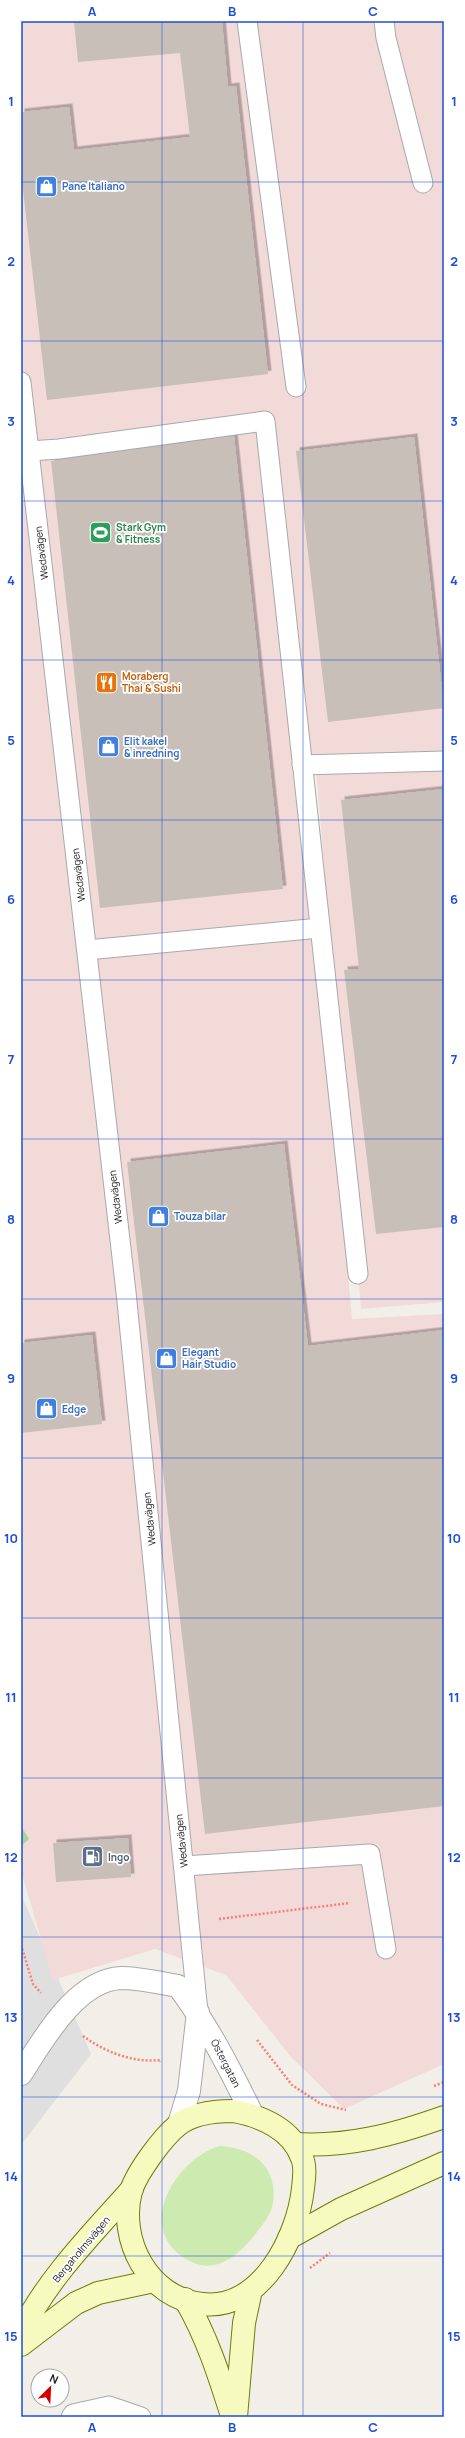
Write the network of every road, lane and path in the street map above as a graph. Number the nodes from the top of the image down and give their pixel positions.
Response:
1 (247, 21) edge
2 (384, 21) edge
3 (423, 183) dead end
4 (21, 382) edge
5 (296, 387) dead end
6 (29, 451) junction
7 (444, 761) edge
8 (302, 765) junction
9 (320, 928) junction
10 (87, 950) junction
11 (358, 1274) dead end
12 (184, 1866) junction
13 (378, 1900) junction
14 (219, 1919) dead end
15 (21, 1945) edge
16 (386, 1950) dead end
17 (198, 2012) junction
18 (59, 2017) junction
19 (257, 2040) dead end
20 (160, 2067) dead end
21 (21, 2074) edge
22 (444, 2082) edge
23 (429, 2088) dead end
24 (349, 2110) dead end
25 (252, 2114) junction
26 (444, 2117) edge
27 (179, 2124) junction
28 (295, 2144) junction
29 (444, 2163) edge
30 (132, 2189) junction
31 (289, 2238) junction
32 (336, 2248) dead end
33 (307, 2272) dead end
34 (154, 2281) junction
35 (250, 2290) junction
36 (185, 2299) junction
37 (21, 2332) edge
38 (21, 2345) edge
39 (71, 2417) edge
40 (141, 2417) edge
41 (233, 2417) edge
42 (236, 2417) edge

1 - 5 lane
2 - 3 lane
4 - 6 lane, Wedavägen
6 - 8 lane
6 - 10 lane, Wedavägen
7 - 8 lane
8 - 9 lane
9 - 10 lane
9 - 11 lane
10 - 12 lane, Wedavägen
12 - 13 lane
12 - 17 lane, Wedavägen
13 - 14 path
13 - 16 lane
15 - 18 path
17 - 18 street, Östergatan
17 - 25 street, Östergatan
17 - 27 street, Östergatan
18 - 20 path
18 - 21 street, Östergatan
19 - 24 path
22 - 23 path
25 - 27 main road
25 - 28 main road
26 - 28 main road
27 - 30 main road
28 - 31 main road
29 - 31 main road
30 - 34 main road
30 - 37 main road, Bergaholmsvägen
31 - 35 main road
32 - 33 path
34 - 36 main road
34 - 38 main road
35 - 36 main road
35 - 42 main road
36 - 41 main road
39 - 40 lane

